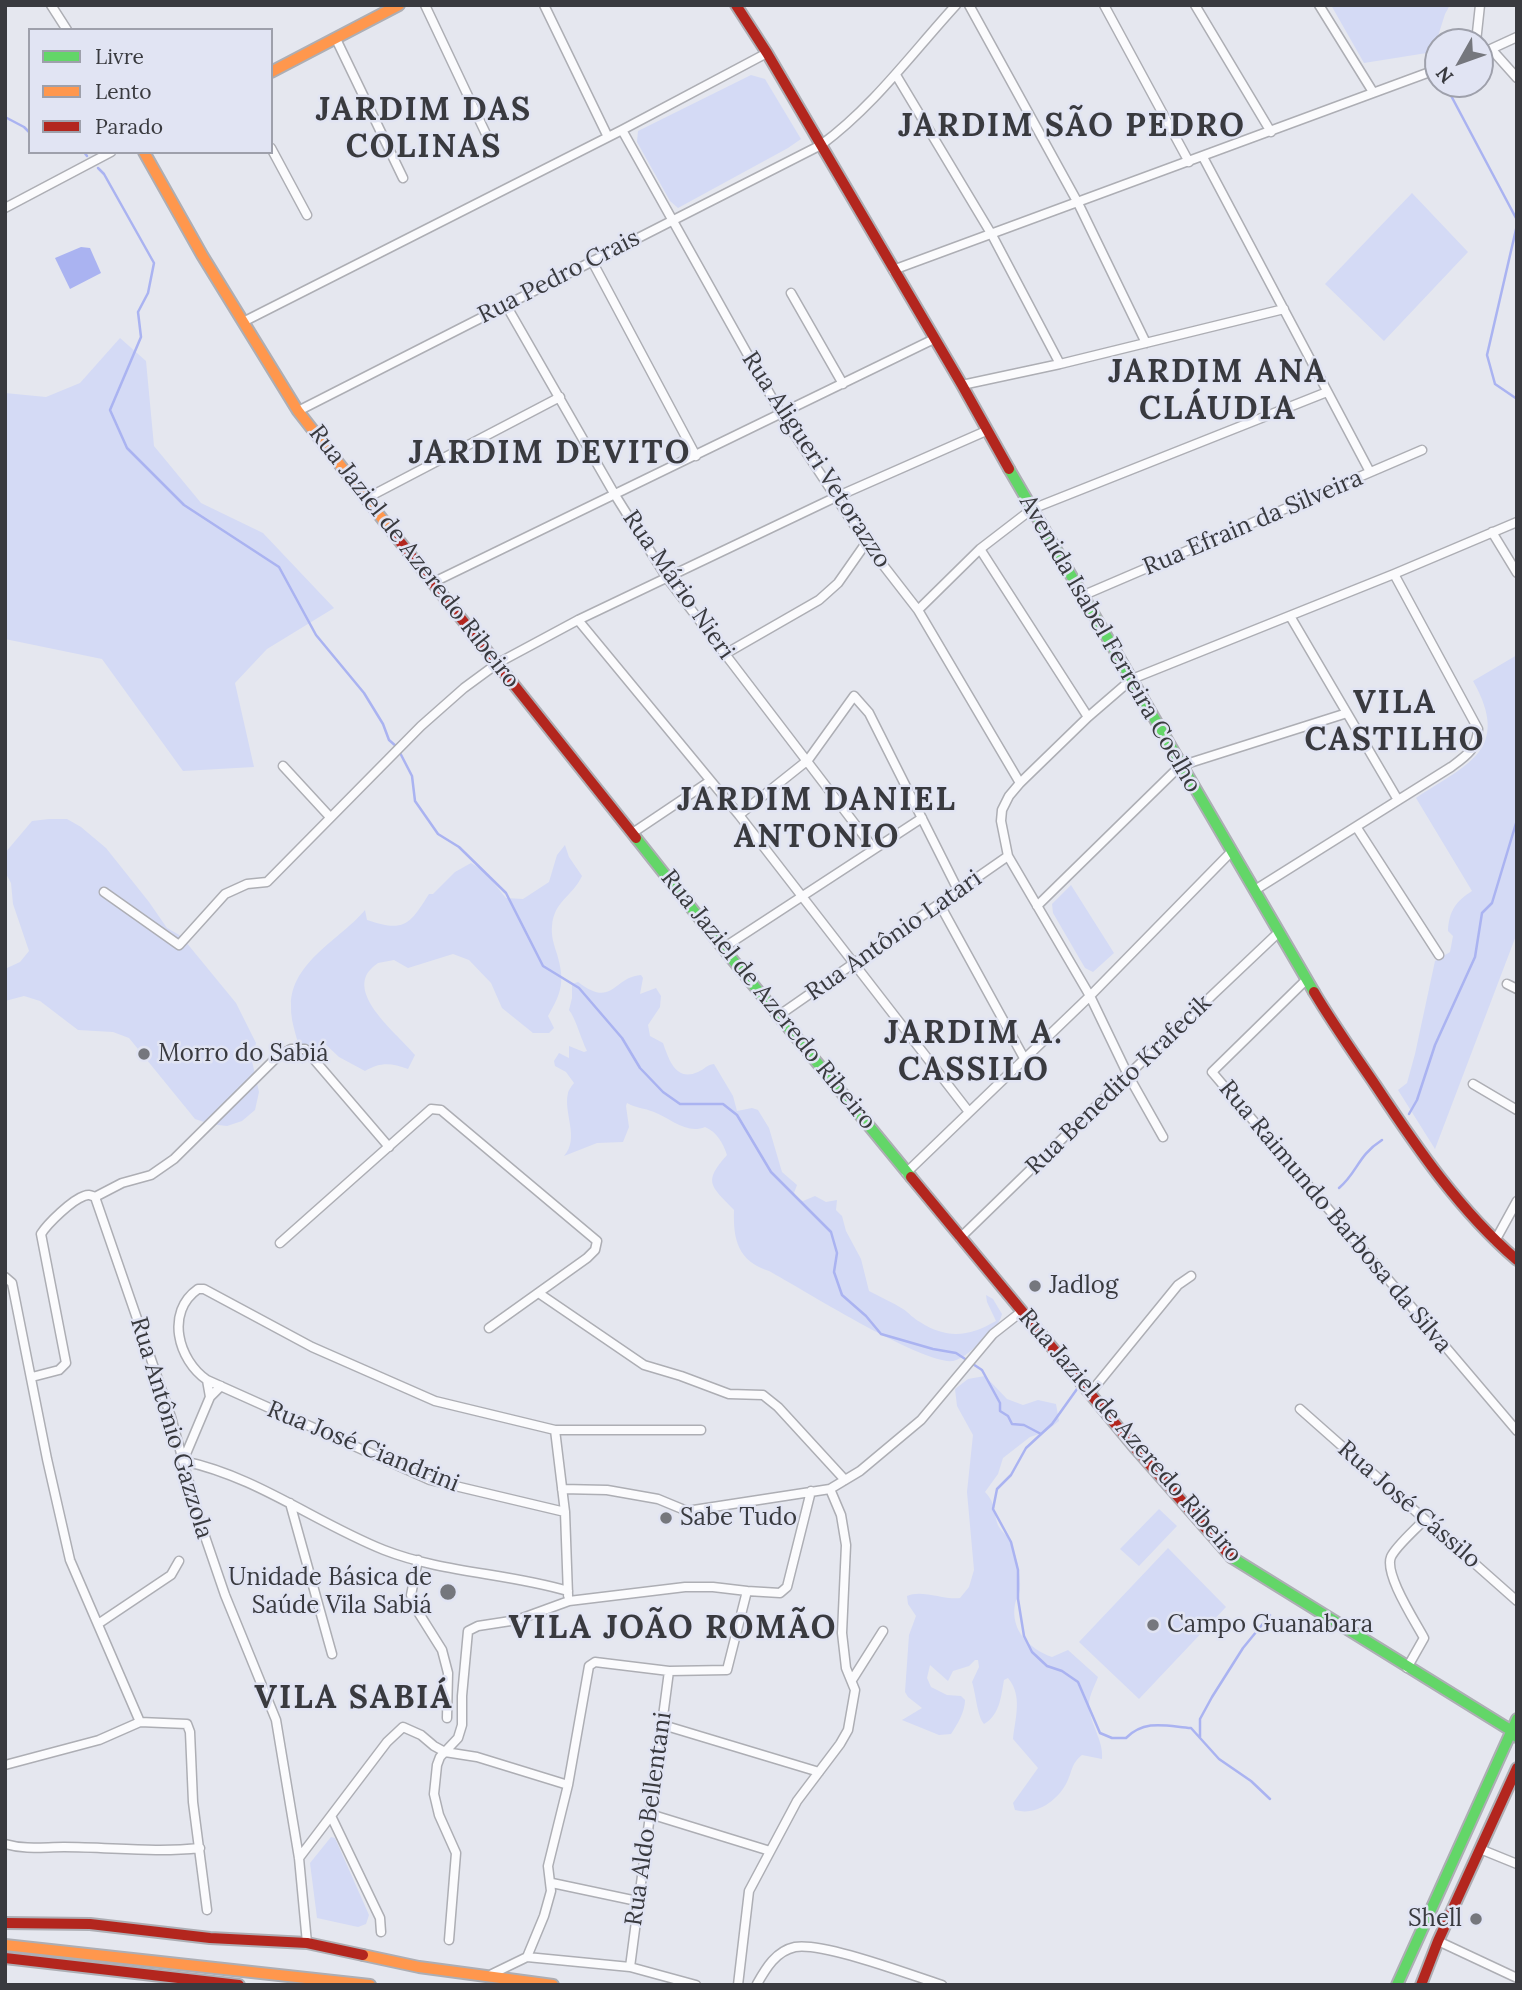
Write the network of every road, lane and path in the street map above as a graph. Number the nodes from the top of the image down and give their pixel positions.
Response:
1 (51, 5) edge
2 (400, 5) edge
3 (425, 5) edge
4 (544, 5) edge
5 (736, 5) edge
6 (956, 5) edge
7 (969, 5) edge
8 (1104, 5) edge
9 (1195, 5) edge
10 (1319, 5) edge
11 (1480, 5) edge
12 (66, 28) edge
13 (1478, 28) edge
14 (1517, 37) edge
15 (336, 38) junction
16 (1494, 49) edge
17 (1494, 52) edge
18 (767, 53) junction
19 (273, 71) edge
20 (1424, 74) edge
21 (896, 75) junction
22 (1517, 79) edge
23 (1373, 92) junction
24 (622, 130) junction
25 (1271, 132) junction
26 (486, 134) dead end
27 (608, 137) junction
28 (821, 145) junction
29 (273, 152) edge
30 (107, 154) edge
31 (145, 154) edge
32 (1203, 157) junction
33 (1189, 162) junction
34 (403, 178) dead end
35 (1078, 203) junction
36 (5, 208) edge
37 (307, 215) dead end
38 (671, 219) junction
39 (992, 235) junction
40 (592, 261) junction
41 (893, 270) junction
42 (791, 293) dead end
43 (506, 305) junction
44 (1284, 309) junction
45 (243, 322) junction
46 (934, 339) junction
47 (1146, 343) junction
48 (1060, 364) junction
49 (843, 384) junction
50 (962, 385) junction
51 (1327, 392) junction
52 (560, 397) junction
53 (298, 411) junction
54 (781, 414) junction
55 (986, 431) junction
56 (1422, 450) dead end
57 (696, 456) junction
58 (1370, 472) junction
59 (615, 495) junction
60 (836, 497) junction
61 (365, 499) junction
62 (1032, 509) junction
63 (1517, 522) edge
64 (1492, 532) junction
65 (866, 543) junction
66 (979, 549) junction
67 (1517, 573) edge
68 (1394, 574) junction
69 (667, 578) junction
70 (435, 582) junction
71 (1084, 596) junction
72 (918, 610) junction
73 (1290, 616) junction
74 (578, 620) junction
75 (725, 654) junction
76 (498, 663) junction
77 (1132, 679) junction
78 (1347, 713) junction
79 (1088, 717) junction
80 (808, 760) junction
81 (283, 766) dead end
82 (1180, 766) junction
83 (710, 781) junction
84 (1020, 783) junction
85 (1398, 800) junction
86 (738, 815) junction
87 (330, 817) junction
88 (922, 818) junction
89 (1357, 828) junction
90 (634, 832) junction
91 (874, 849) junction
92 (1232, 851) junction
93 (1009, 856) junction
94 (1255, 890) junction
95 (104, 892) dead end
96 (959, 892) junction
97 (802, 895) junction
98 (940, 905) junction
99 (1037, 906) junction
100 (1279, 932) junction
101 (723, 948) junction
102 (1439, 955) dead end
103 (854, 964) junction
104 (1307, 979) junction
105 (1507, 984) dead end
106 (1517, 989) edge
107 (1090, 996) junction
108 (778, 1016) junction
109 (1024, 1058) junction
110 (1128, 1075) junction
111 (1473, 1084) dead end
112 (1517, 1110) edge
113 (969, 1112) junction
114 (1163, 1137) dead end
115 (388, 1147) junction
116 (906, 1173) junction
117 (95, 1198) junction
118 (1517, 1201) edge
119 (961, 1238) junction
120 (1495, 1241) junction
121 (280, 1242) dead end
122 (1517, 1260) edge
123 (1191, 1276) dead end
124 (8, 1279) edge
125 (540, 1294) junction
126 (1021, 1312) junction
127 (489, 1328) dead end
128 (32, 1377) junction
129 (207, 1380) junction
130 (221, 1386) junction
131 (1090, 1393) junction
132 (210, 1397) junction
133 (1300, 1409) dead end
134 (555, 1430) junction
135 (701, 1430) dead end
136 (1517, 1431) edge
137 (183, 1461) junction
138 (845, 1480) junction
139 (562, 1489) junction
140 (830, 1489) junction
141 (811, 1492) junction
142 (290, 1503) junction
143 (565, 1512) junction
144 (1424, 1520) junction
145 (418, 1560) junction
146 (179, 1561) dead end
147 (568, 1591) junction
148 (747, 1591) junction
149 (569, 1601) junction
150 (1517, 1601) edge
151 (98, 1624) junction
152 (883, 1630) dead end
153 (332, 1654) dead end
154 (1407, 1668) junction
155 (669, 1671) junction
156 (852, 1680) junction
157 (447, 1718) dead end
158 (1517, 1719) edge
159 (140, 1722) junction
160 (663, 1725) junction
161 (1514, 1734) edge
162 (445, 1752) junction
163 (5, 1765) edge
164 (1517, 1768) edge
165 (819, 1772) junction
166 (568, 1785) junction
167 (650, 1814) junction
168 (331, 1816) junction
169 (5, 1844) edge
170 (200, 1848) junction
171 (1480, 1849) junction
172 (770, 1851) junction
173 (299, 1858) junction
174 (1517, 1864) edge
175 (551, 1883) junction
176 (637, 1901) junction
177 (207, 1910) dead end
178 (5, 1923) edge
179 (381, 1932) dead end
180 (450, 1940) dead end
181 (1437, 1941) junction
182 (307, 1943) junction
183 (5, 1945) edge
184 (527, 1957) junction
185 (5, 1958) edge
186 (630, 1967) junction
187 (489, 1976) junction
188 (1517, 1978) edge
189 (757, 1984) edge
190 (239, 1985) edge
191 (370, 1985) edge
192 (553, 1985) edge
193 (696, 1985) edge
194 (738, 1985) edge
195 (942, 1985) edge
196 (1397, 1985) edge
197 (1421, 1985) edge

1 - 12 street
2 - 15 main road
3 - 26 street
4 - 27 street
5 - 18 main road, Avenida Isabel Ferreira Coelho
6 - 21 street, Rua Pedro Crais
7 - 35 street
8 - 33 street
9 - 25 street
10 - 23 street
11 - 13 street
14 - 16 street
15 - 19 main road
15 - 34 street
17 - 22 street
18 - 24 street
18 - 28 main road, Avenida Isabel Ferreira Coelho
20 - 23 street
21 - 28 street, Rua Pedro Crais
21 - 39 street
23 - 25 street
24 - 27 street
24 - 38 street, Rua Aligueri Vetorazzo
25 - 32 street
27 - 45 street
28 - 38 street, Rua Pedro Crais
28 - 41 main road, Avenida Isabel Ferreira Coelho
29 - 37 street
30 - 36 street
31 - 45 main road, Rua Jaziel de Azeredo Ribeiro
32 - 33 street
32 - 44 street
33 - 35 street
35 - 39 street
35 - 47 street
38 - 40 street, Rua Pedro Crais
38 - 54 street, Rua Aligueri Vetorazzo
39 - 41 street
39 - 48 street
40 - 43 street, Rua Pedro Crais
40 - 57 street
41 - 46 main road, Avenida Isabel Ferreira Coelho
42 - 49 street
43 - 52 street, Rua Mário Nieri
43 - 53 street, Rua Pedro Crais
44 - 47 street
44 - 51 street
45 - 53 main road, Rua Jaziel de Azeredo Ribeiro
46 - 49 street
46 - 50 main road, Avenida Isabel Ferreira Coelho
47 - 48 street
48 - 50 street
49 - 54 street
50 - 55 main road, Avenida Isabel Ferreira Coelho
51 - 58 street
51 - 62 street
52 - 59 street, Rua Mário Nieri
52 - 61 street
53 - 61 main road, Rua Jaziel de Azeredo Ribeiro
54 - 57 street
54 - 60 street, Rua Aligueri Vetorazzo
55 - 60 street
55 - 62 main road, Avenida Isabel Ferreira Coelho
56 - 58 street, Rua Efrain da Silveira
57 - 59 street
58 - 71 street, Rua Efrain da Silveira
59 - 69 street, Rua Mário Nieri
59 - 70 street
60 - 65 street, Rua Aligueri Vetorazzo
60 - 69 street
61 - 70 main road, Rua Jaziel de Azeredo Ribeiro
62 - 66 street
62 - 71 main road, Avenida Isabel Ferreira Coelho
63 - 64 street
64 - 67 street
64 - 68 street
65 - 72 street, Rua Aligueri Vetorazzo
65 - 75 street
66 - 72 street
66 - 79 street
68 - 73 street
68 - 85 street
69 - 74 street
69 - 75 street, Rua Mário Nieri
70 - 76 main road, Rua Jaziel de Azeredo Ribeiro
71 - 77 main road, Avenida Isabel Ferreira Coelho
72 - 84 street, Rua Aligueri Vetorazzo
73 - 77 street
73 - 78 street
74 - 76 street
74 - 83 street
75 - 80 street, Rua Mário Nieri
76 - 87 street
76 - 90 main road, Rua Jaziel de Azeredo Ribeiro
77 - 79 street
77 - 82 main road, Avenida Isabel Ferreira Coelho
78 - 82 street
78 - 85 street
79 - 84 street
80 - 86 street
80 - 88 street
80 - 91 street, Rua Mário Nieri
81 - 87 street
82 - 92 main road, Avenida Isabel Ferreira Coelho
82 - 99 street
83 - 86 street
83 - 90 street
84 - 93 street
85 - 89 street
86 - 97 street
87 - 95 street
88 - 91 street
88 - 96 street
89 - 94 street
89 - 102 street
90 - 101 main road, Rua Jaziel de Azeredo Ribeiro
91 - 97 street
92 - 94 main road, Avenida Isabel Ferreira Coelho
92 - 107 street
93 - 96 street, Rua Antônio Latari
93 - 99 street
94 - 100 main road, Avenida Isabel Ferreira Coelho
96 - 98 street, Rua Antônio Latari
97 - 101 street
97 - 103 street
98 - 103 street, Rua Antônio Latari
98 - 109 street
99 - 107 street
100 - 104 main road, Avenida Isabel Ferreira Coelho
100 - 110 street, Rua Benedito Krafecik
101 - 108 main road, Rua Jaziel de Azeredo Ribeiro
103 - 108 street, Rua Antônio Latari
103 - 113 street
104 - 120 main road, Avenida Isabel Ferreira Coelho
104 - 136 street, Rua Raimundo Barbosa da Silva
105 - 106 street
107 - 109 street
107 - 110 street
108 - 116 main road, Rua Jaziel de Azeredo Ribeiro
109 - 113 street
110 - 114 street
110 - 119 street, Rua Benedito Krafecik
111 - 112 street
113 - 116 street
115 - 117 street
115 - 121 street
115 - 125 street
116 - 119 main road, Rua Jaziel de Azeredo Ribeiro
117 - 128 street
117 - 137 street, Rua Antônio Gazzola
118 - 120 street
119 - 126 main road, Rua Jaziel de Azeredo Ribeiro
120 - 122 main road, Avenida Isabel Ferreira Coelho
123 - 131 street
124 - 128 street
125 - 127 street
125 - 138 street
126 - 131 main road, Rua Jaziel de Azeredo Ribeiro
126 - 138 street
128 - 151 street
129 - 130 street, Rua José Ciandrini
129 - 132 street
129 - 134 street
130 - 132 street
130 - 143 street, Rua José Ciandrini
131 - 154 main road, Rua Jaziel de Azeredo Ribeiro
132 - 137 street
133 - 144 street, Rua José Cássilo
134 - 135 street
134 - 139 street
137 - 142 street
137 - 173 street, Rua Antônio Gazzola
138 - 140 street
139 - 141 street
139 - 143 street
140 - 141 street
140 - 156 street
141 - 148 street
142 - 145 street
142 - 153 street
143 - 147 street
144 - 150 street, Rua José Cássilo
144 - 154 street
145 - 147 street
145 - 157 street
146 - 151 street
147 - 149 street
148 - 149 street
148 - 155 street
149 - 162 street
151 - 159 street
152 - 156 street
154 - 161 main road, Rua Jaziel de Azeredo Ribeiro
155 - 160 street, Rua Aldo Bellentani
155 - 166 street
156 - 165 street
158 - 161 main road
159 - 163 street
159 - 170 street
160 - 165 street
160 - 167 street, Rua Aldo Bellentani
161 - 196 main road
162 - 166 street
162 - 168 street
162 - 180 street
164 - 171 main road
165 - 172 street
166 - 175 street
167 - 172 street
167 - 176 street, Rua Aldo Bellentani
168 - 173 street
168 - 179 street
169 - 170 street
170 - 177 street
171 - 174 street
171 - 181 main road
172 - 194 street
173 - 182 street, Rua Antônio Gazzola
175 - 176 street
175 - 184 street
176 - 186 street, Rua Aldo Bellentani
178 - 182 main road
181 - 188 street
181 - 197 main road
182 - 187 main road
183 - 191 main road
184 - 186 street
184 - 187 street
185 - 190 main road
186 - 193 street
187 - 192 main road
189 - 195 street

